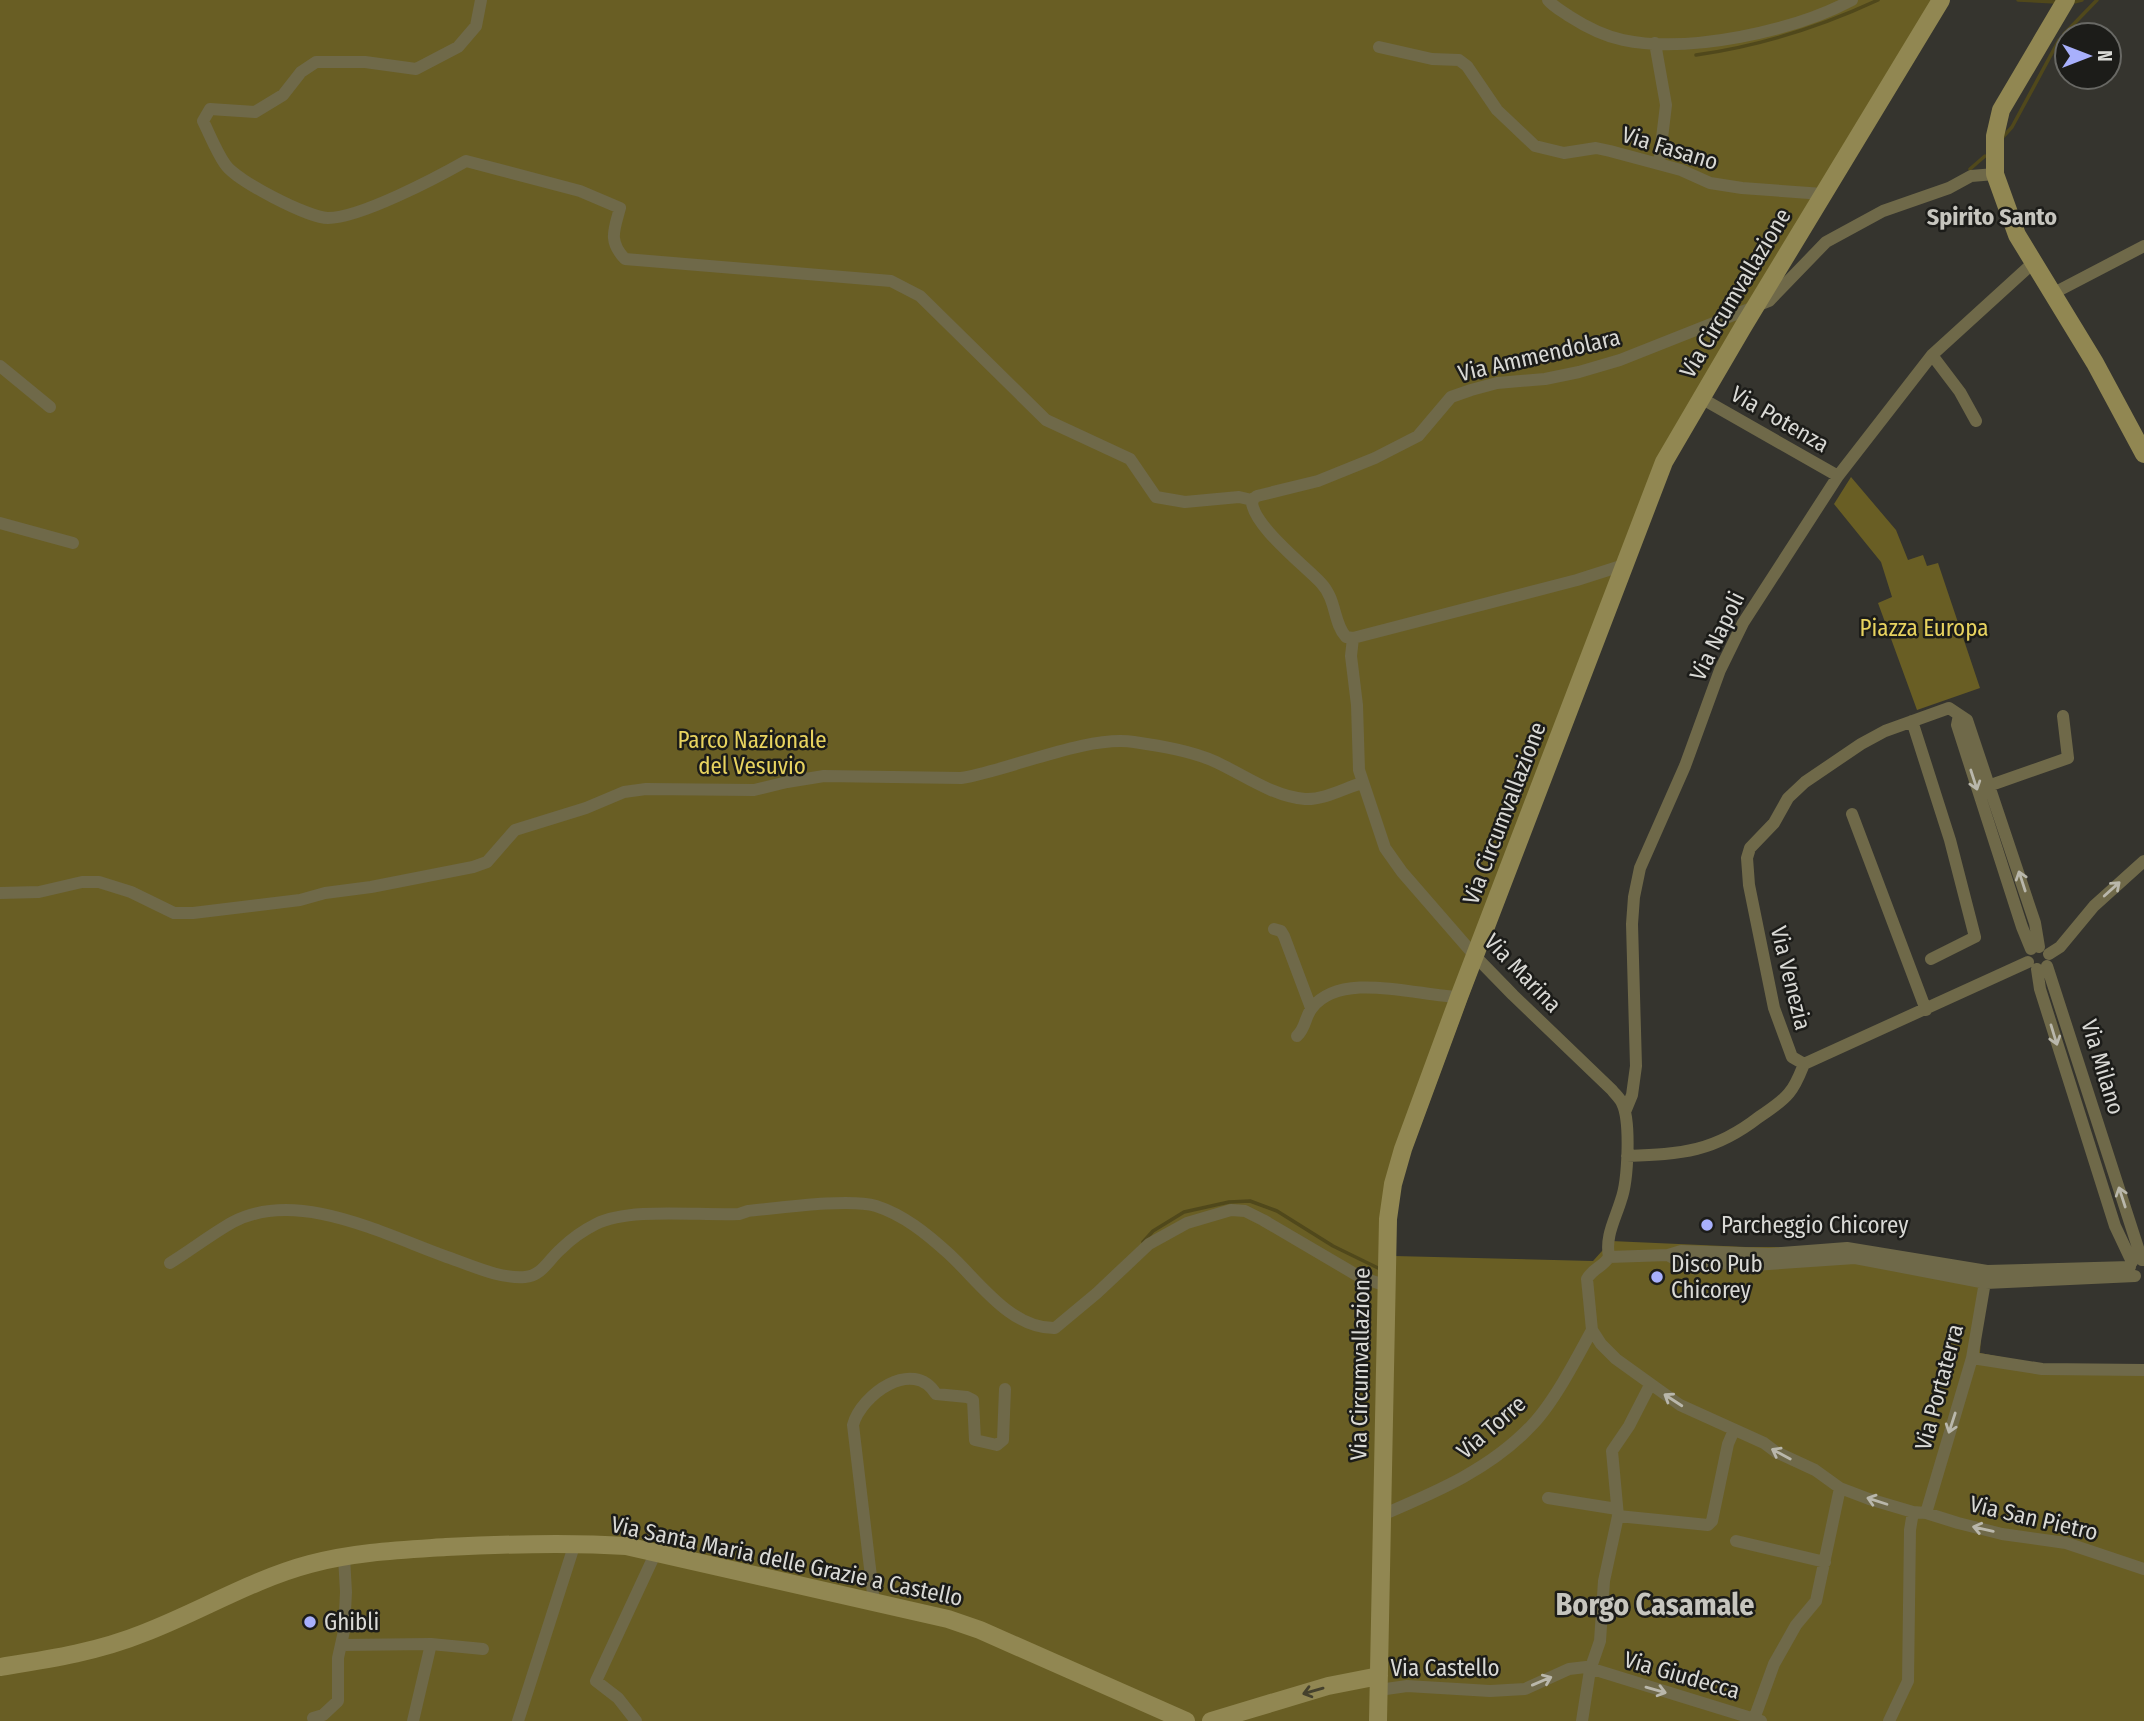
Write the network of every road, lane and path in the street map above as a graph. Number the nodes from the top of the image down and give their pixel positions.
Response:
1 (481, 0) edge
2 (1548, 0) edge
3 (1852, 0) edge
4 (1941, 0) edge
5 (2066, 0) edge
6 (1655, 43) junction
7 (1379, 47) dead end
8 (1659, 163) junction
9 (1995, 174) junction
10 (1823, 194) junction
11 (2144, 246) edge
12 (2034, 263) junction
13 (2052, 294) junction
14 (1932, 355) junction
15 (0, 366) edge
16 (1701, 398) junction
17 (50, 407) dead end
18 (1976, 421) dead end
19 (2142, 447) edge
20 (1838, 476) junction
21 (1252, 500) junction
22 (0, 523) edge
23 (73, 543) dead end
24 (1624, 565) junction
25 (1353, 638) junction
26 (1959, 715) junction
27 (2063, 716) dead end
28 (1912, 721) junction
29 (1362, 783) junction
30 (1991, 785) junction
31 (1852, 814) dead end
32 (2144, 860) edge
33 (0, 893) edge
34 (1274, 929) dead end
35 (1475, 956) junction
36 (2039, 958) junction
37 (1931, 959) dead end
38 (1459, 997) junction
39 (1311, 1008) junction
40 (1926, 1010) junction
41 (1297, 1036) dead end
42 (1804, 1064) junction
43 (1625, 1112) junction
44 (1627, 1156) junction
45 (2119, 1236) junction
46 (1609, 1257) junction
47 (170, 1263) dead end
48 (2139, 1266) edge
49 (2102, 1267) junction
50 (1986, 1277) junction
51 (1387, 1280) junction
52 (1592, 1330) junction
53 (1972, 1358) junction
54 (2144, 1370) edge
55 (1650, 1385) junction
56 (1005, 1388) dead end
57 (1734, 1430) junction
58 (1840, 1488) junction
59 (1548, 1498) dead end
60 (1618, 1513) junction
61 (1920, 1513) junction
62 (1382, 1515) junction
63 (1736, 1541) dead end
64 (575, 1543) junction
65 (656, 1552) junction
66 (344, 1557) junction
67 (1825, 1562) junction
68 (2144, 1569) edge
69 (874, 1602) junction
70 (431, 1644) junction
71 (341, 1645) junction
72 (483, 1649) dead end
73 (0, 1667) edge
74 (1590, 1670) junction
75 (1379, 1683) junction
76 (313, 1718) dead end
77 (1758, 1720) edge
78 (413, 1721) edge
79 (518, 1721) edge
80 (636, 1721) edge
81 (1186, 1721) edge
82 (1211, 1721) edge
83 (1378, 1721) edge
84 (1582, 1721) edge
85 (1889, 1721) edge

1 - 21 street
2 - 6 street
3 - 6 street
4 - 10 street, Via Circumvallazione
5 - 9 street
6 - 8 street
7 - 8 street, Via Fasano
8 - 10 street, Via Fasano
9 - 12 street
9 - 21 street, Via Ammendolara
10 - 16 street, Via Circumvallazione
11 - 13 street
12 - 13 street
12 - 14 street, Via Napoli
13 - 19 street
14 - 18 street
14 - 20 street, Via Napoli
15 - 17 street
16 - 20 street, Via Potenza
16 - 24 street, Via Circumvallazione
20 - 43 street, Via Napoli
21 - 25 street
22 - 23 street
24 - 25 street
24 - 35 street, Via Circumvallazione
25 - 29 street
26 - 28 street
26 - 30 street, Via Milano
26 -> 36 street, Via Milano
27 - 30 street
28 - 37 street
28 - 42 street, Via Venezia
29 - 33 street
29 - 35 street, Via Marina
36 -> 30 street, Via Milano
31 - 40 street
36 -> 32 street, Via Venezia
34 - 39 street
35 - 38 street, Via Circumvallazione
35 - 43 street, Via Marina
36 - 40 street, Via Venezia
36 -> 45 street, Via Milano
48 -> 36 street, Via Milano
38 - 39 street
38 - 51 street, Via Circumvallazione
39 - 41 street
40 - 42 street, Via Venezia
42 - 44 street
43 - 44 street
44 - 46 street
45 - 48 street, Via Milano
45 - 49 street
46 - 50 street
46 - 52 street
47 - 51 street
48 - 49 street
48 - 50 street
49 - 50 street
50 - 53 street, Via Portaterra
51 - 62 street, Via Circumvallazione
52 - 55 street, Via San Pietro
52 - 62 street, Via Torre
53 - 54 street
53 -> 61 street, Via Portaterra
57 -> 55 street, Via San Pietro
55 - 60 street
56 - 69 street
58 -> 57 street, Via San Pietro
57 - 60 street
61 -> 58 street, Via San Pietro
58 - 67 street
59 - 60 street
60 - 74 street
68 -> 61 street, Via San Pietro
61 - 85 street, Via Portaterra
62 - 75 street, Via Circumvallazione
63 - 67 street
64 - 65 street, Via Santa Maria delle Grazie a Castello
64 - 66 street, Via Santa Maria delle Grazie a Castello
64 - 79 street
65 - 69 street, Via Santa Maria delle Grazie a Castello
65 - 80 street
66 - 71 street
66 - 73 street, Via Santa Maria delle Grazie a Castello
67 - 77 street
69 - 81 street, Via Santa Maria delle Grazie a Castello
70 - 71 street
70 - 72 street
70 - 78 street
71 - 76 street
75 -> 74 street, Via Castello
74 -> 77 street, Via Giudecca
74 - 84 street
75 -> 82 street
75 - 83 street, Via Circumvallazione

